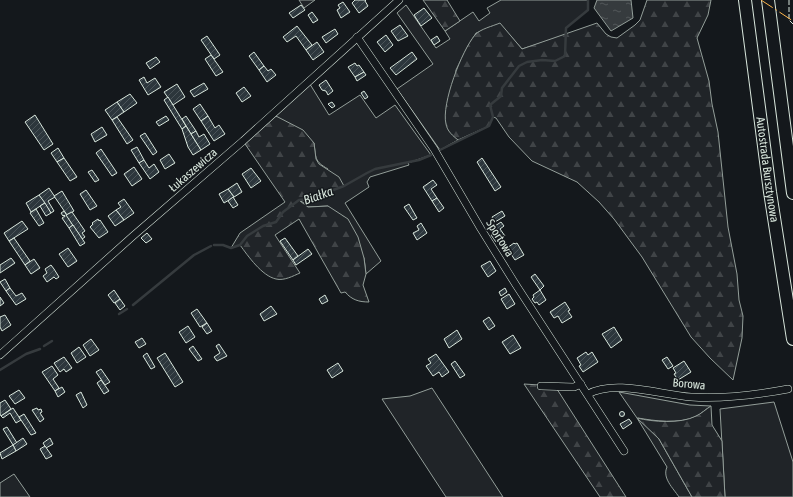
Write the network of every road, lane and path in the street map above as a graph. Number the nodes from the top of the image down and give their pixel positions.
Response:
1 (399, 0) edge
2 (745, 0) edge
3 (768, 0) edge
4 (357, 37) junction
5 (793, 193) edge
6 (793, 340) edge
7 (0, 355) edge
8 (581, 384) junction
9 (541, 386) dead end
10 (788, 389) dead end
11 (588, 394) junction
12 (624, 451) dead end

1 - 4 street, Łukaszewicza
2 - 6 highway, Autostrada Bursztynowa
3 - 5 highway, Autostrada Bursztynowa
4 - 7 street, Łukaszewicza
4 - 8 street, Sportowa
8 - 9 street
8 - 11 street, Sportowa
10 - 11 street, Borowa
11 - 12 street, Sportowa

